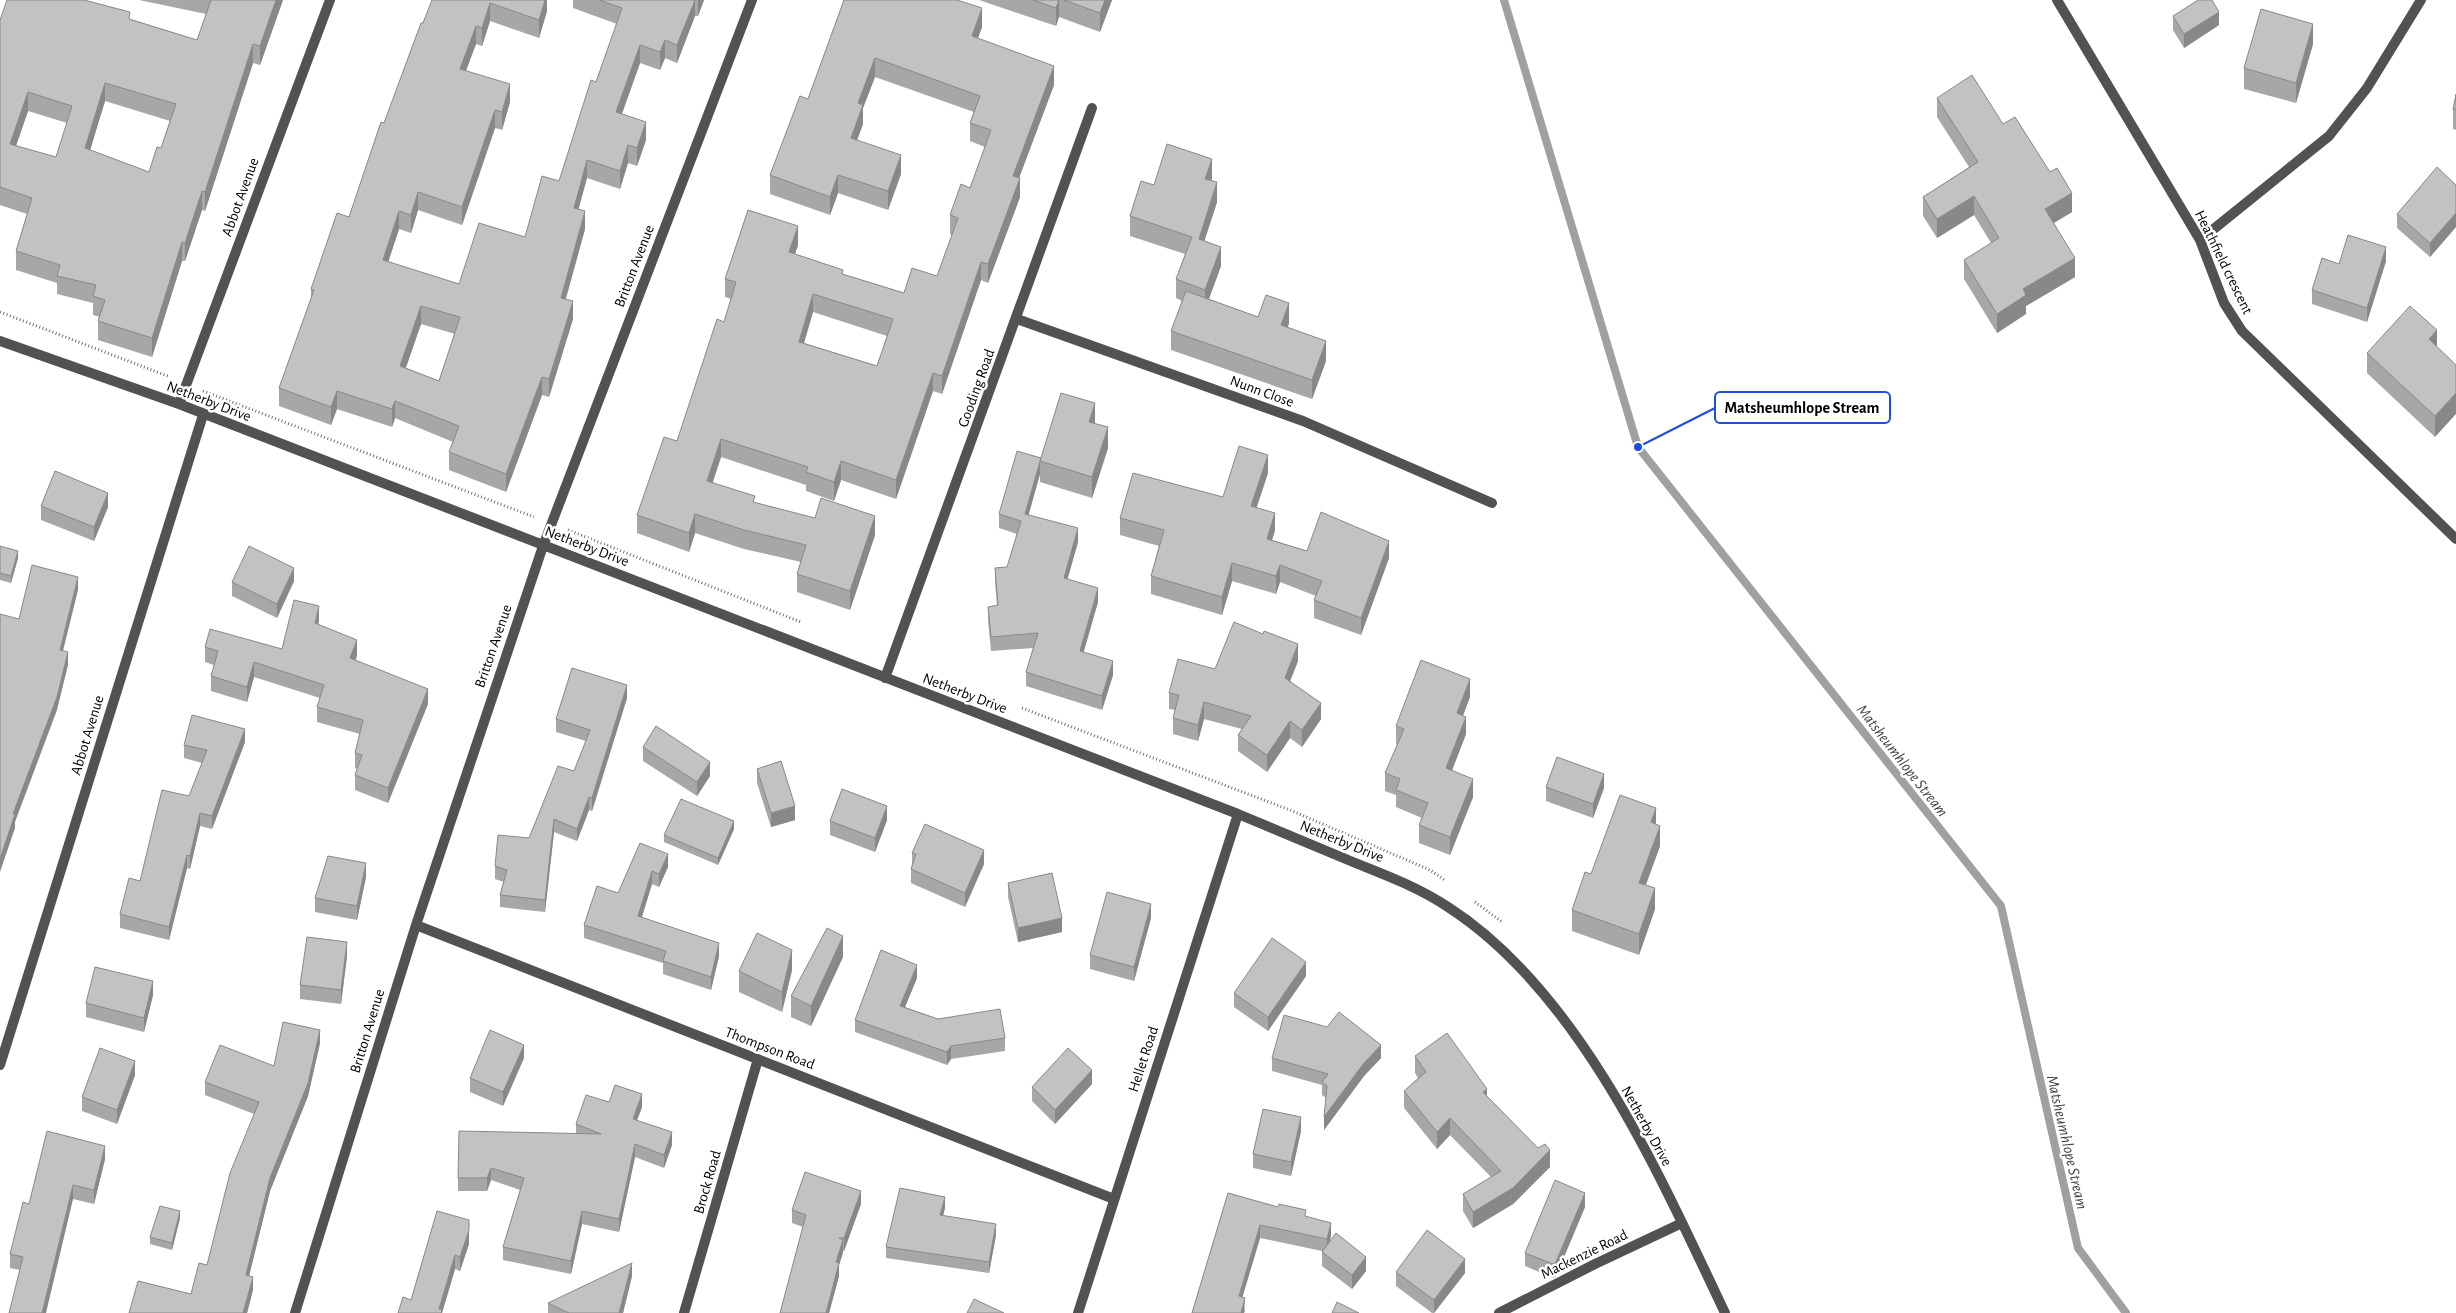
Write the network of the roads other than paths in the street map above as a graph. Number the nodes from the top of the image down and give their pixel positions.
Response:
1 (330, 0) edge
2 (752, 0) edge
3 (2058, 0) edge
4 (2421, 0) edge
5 (1092, 108) dead end
6 (2200, 240) junction
7 (1017, 319) junction
8 (0, 341) edge
9 (179, 404) junction
10 (203, 415) junction
11 (1492, 503) dead end
12 (2456, 539) edge
13 (543, 546) junction
14 (885, 678) junction
15 (1238, 814) junction
16 (416, 924) junction
17 (758, 1059) junction
18 (0, 1065) edge
19 (1114, 1199) junction
20 (1682, 1223) junction
21 (295, 1313) edge
22 (684, 1313) edge
23 (1078, 1313) edge
24 (1498, 1313) edge
25 (1725, 1313) edge

1 - 9 street, Abbot Avenue
2 - 13 street, Britton Avenue
3 - 6 street, Heathfield crescent
4 - 6 street
5 - 7 street, Gooding Road
6 - 12 street, Heathfield crescent
7 - 11 street, Nunn Close
7 - 14 street, Gooding Road
8 - 9 street, Netherby Drive
9 - 10 street, Netherby Drive
10 - 13 street, Netherby Drive
10 - 18 street, Abbot Avenue
13 - 14 street, Netherby Drive
13 - 16 street, Britton Avenue
14 - 15 street, Netherby Drive
15 - 19 street, Hellet Road
15 - 20 street, Netherby Drive
16 - 17 street, Thompson Road
16 - 21 street, Britton Avenue
17 - 19 street, Thompson Road
17 - 22 street, Brock Road
19 - 23 street, Hellet Road
20 - 24 street, Mackenzie Road
20 - 25 street, Netherby Drive

